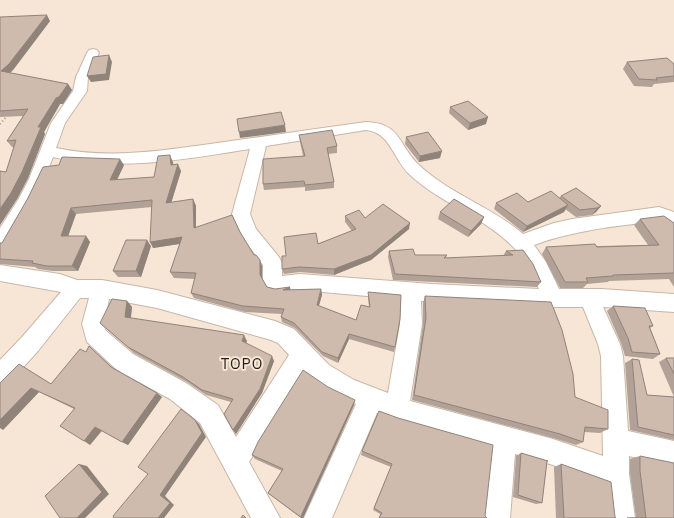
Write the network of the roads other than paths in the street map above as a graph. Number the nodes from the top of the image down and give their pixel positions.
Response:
1 (93, 53) dead end
2 (259, 143) junction
3 (48, 151) junction
4 (674, 223) edge
5 (521, 242) junction
6 (0, 243) edge
7 (0, 272) edge
8 (75, 289) junction
9 (102, 289) junction
10 (411, 291) junction
11 (553, 298) junction
12 (588, 298) junction
13 (674, 303) edge
14 (303, 354) junction
15 (0, 376) edge
16 (371, 398) junction
17 (397, 409) junction
18 (504, 438) junction
19 (616, 441) junction
20 (674, 454) edge
21 (235, 460) junction
22 (616, 474) junction
23 (266, 518) edge
24 (318, 518) edge
25 (496, 518) edge
26 (621, 518) edge

1 - 3 street
2 - 3 street
2 - 5 street
2 - 10 street
3 - 6 street
4 - 5 street
5 - 11 street
7 - 8 street
8 - 9 street
8 - 15 street
9 - 14 street
9 - 21 street
10 - 11 street
10 - 17 street
11 - 12 street
12 - 13 street
12 - 19 street
14 - 16 street
14 - 21 street
16 - 17 street
16 - 24 street
17 - 18 street
18 - 22 street
18 - 25 street
19 - 20 street
19 - 22 street
21 - 23 street
22 - 26 street

